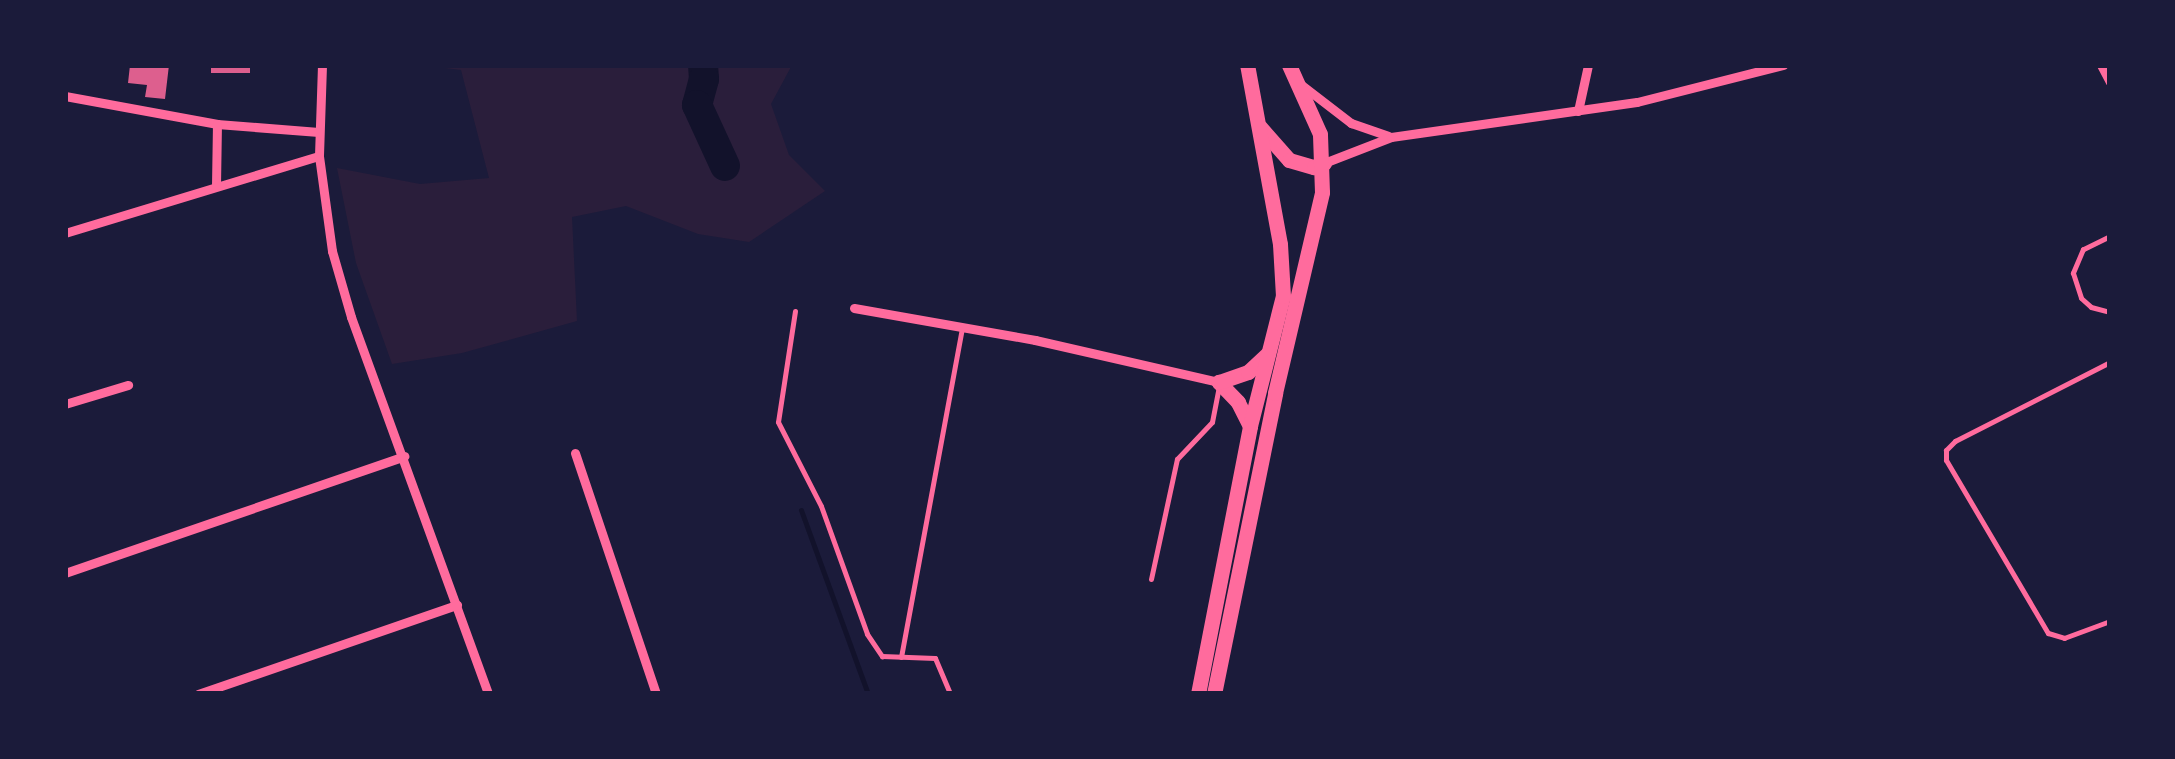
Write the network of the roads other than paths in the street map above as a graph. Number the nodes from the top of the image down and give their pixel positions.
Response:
1 (322, 65) edge
2 (1247, 65) edge
3 (1289, 65) edge
4 (1588, 65) edge
5 (1783, 65) edge
6 (2101, 65) edge
7 (2110, 82) edge
8 (1299, 83) junction
9 (65, 96) edge
10 (1578, 111) junction
11 (217, 124) junction
12 (1257, 124) junction
13 (319, 132) junction
14 (1390, 137) junction
15 (319, 156) junction
16 (1324, 163) junction
17 (216, 186) junction
18 (65, 233) edge
19 (2110, 236) edge
20 (854, 308) dead end
21 (795, 310) dead end
22 (2110, 312) edge
23 (962, 326) junction
24 (1270, 351) junction
25 (2110, 362) edge
26 (1219, 382) junction
27 (128, 385) dead end
28 (65, 404) edge
29 (1250, 426) junction
30 (574, 453) dead end
31 (404, 456) junction
32 (65, 573) edge
33 (1151, 579) dead end
34 (457, 605) junction
35 (2110, 621) edge
36 (901, 657) junction
37 (198, 694) edge
38 (488, 694) edge
39 (656, 694) edge
40 (950, 694) edge
41 (1198, 694) edge
42 (1214, 694) edge

1 - 13 street
2 - 12 highway
3 - 8 highway
4 - 10 street
5 - 10 street
6 - 7 street
8 - 14 street
8 - 16 highway
9 - 11 street
10 - 14 street
11 - 13 street
11 - 17 street
12 - 16 highway
12 - 24 highway
13 - 15 street
14 - 16 street
15 - 17 street
15 - 31 street
16 - 42 highway
17 - 18 street
19 - 22 lane
20 - 23 street
21 - 36 lane
23 - 26 street
23 - 36 lane
24 - 26 highway
24 - 29 highway
25 - 35 lane
26 - 29 highway
26 - 33 lane
27 - 28 street
29 - 41 highway
30 - 39 street
31 - 32 street
31 - 34 street
34 - 37 street
34 - 38 street
36 - 40 lane

